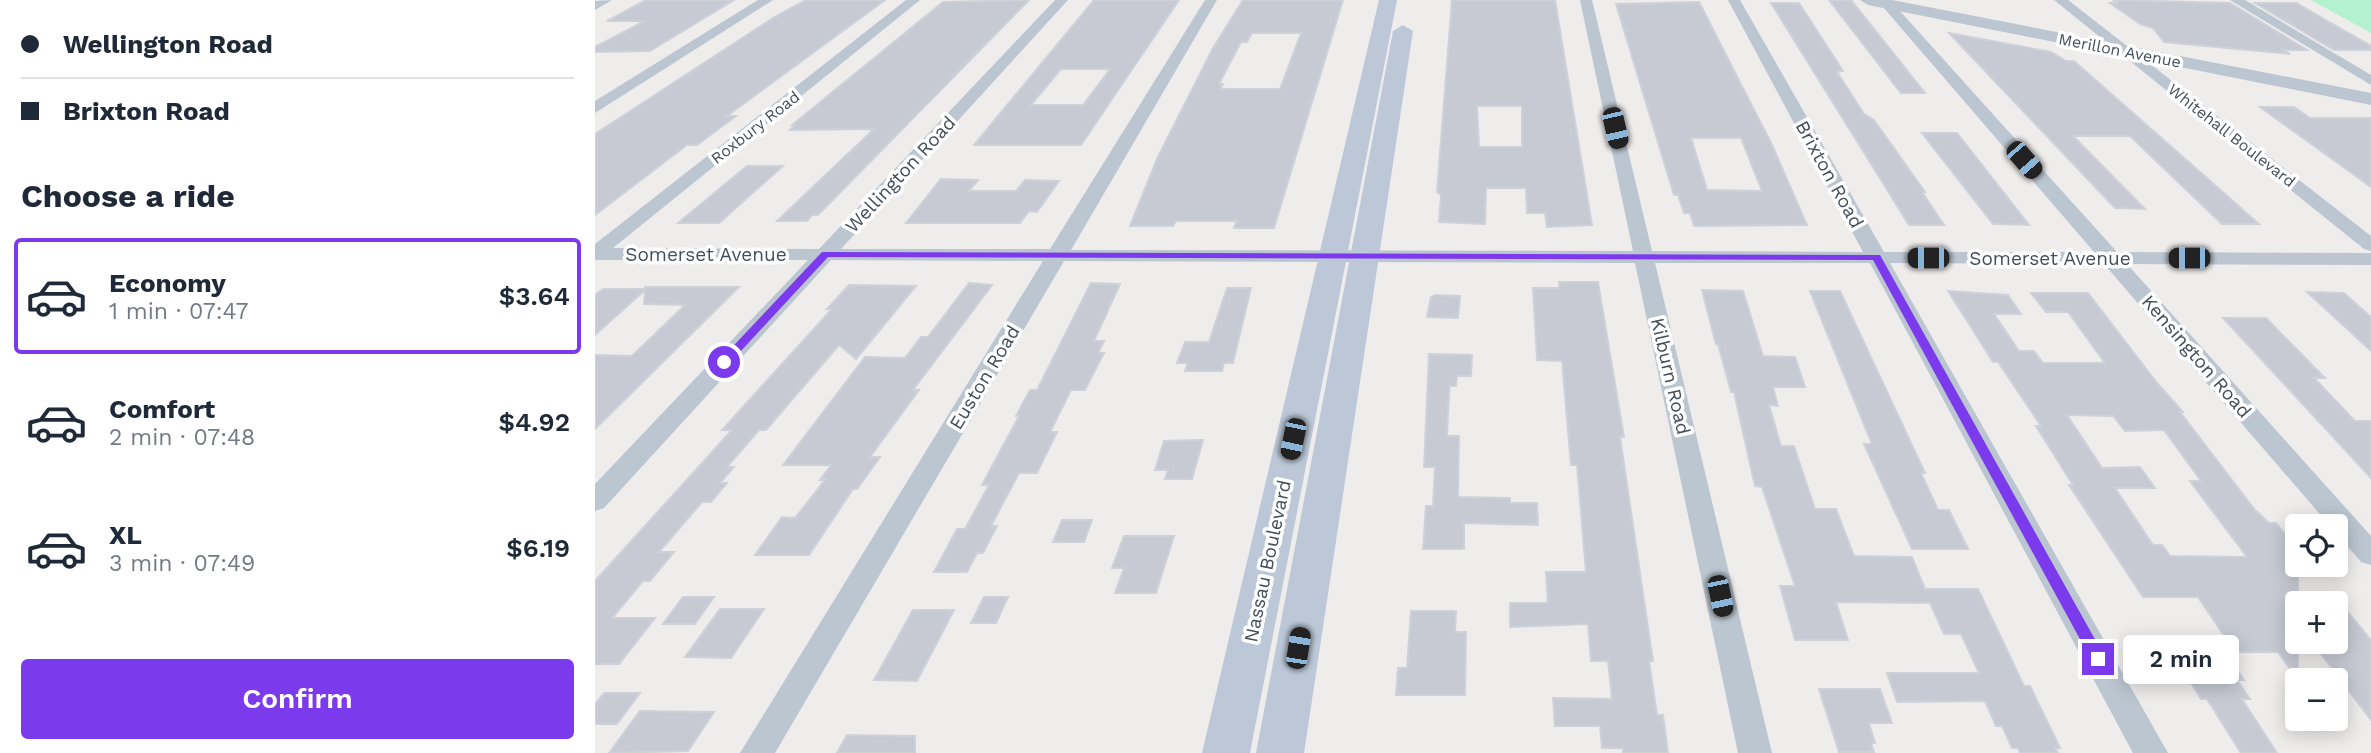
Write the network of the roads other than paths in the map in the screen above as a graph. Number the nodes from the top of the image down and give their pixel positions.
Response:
1 (606, 0) edge
2 (767, 0) edge
3 (914, 0) edge
4 (1062, 0) edge
5 (1211, 0) edge
6 (1388, 0) edge
7 (1408, 0) edge
8 (1586, 0) edge
9 (1734, 0) edge
10 (2060, 0) edge
11 (2236, 0) edge
12 (1879, 1) edge
13 (595, 6) edge
14 (2125, 51) junction
15 (2371, 81) edge
16 (2371, 99) edge
17 (595, 108) edge
18 (2371, 245) edge
19 (595, 253) edge
20 (825, 254) junction
21 (1058, 255) junction
22 (1349, 256) junction
23 (1644, 257) junction
24 (1876, 257) junction
25 (2111, 258) junction
26 (2371, 259) edge
27 (595, 501) edge
28 (2371, 554) edge
29 (757, 753) edge
30 (1226, 753) edge
31 (1280, 753) edge
32 (1755, 753) edge
33 (2151, 753) edge

1 - 13 street
2 - 17 street
3 - 19 street, Roxbury Road
4 - 20 street, Wellington Road
5 - 21 street, Euston Road
6 - 22 main road, Nassau Boulevard
7 - 22 main road, Nassau Boulevard
8 - 23 street, Kilburn Road
9 - 24 street, Brixton Road
10 - 14 street, Whitehall Boulevard
11 - 15 street
12 - 14 street, Merillon Avenue
12 - 25 street, Kensington Road
14 - 16 street, Merillon Avenue
14 - 18 street, Whitehall Boulevard
19 - 20 street, Somerset Avenue
20 - 21 street, Somerset Avenue
20 - 27 street, Wellington Road
21 - 22 street, Somerset Avenue
21 - 29 street, Euston Road
22 - 23 street, Somerset Avenue
22 - 30 main road, Nassau Boulevard
22 - 31 main road, Nassau Boulevard
23 - 24 street, Somerset Avenue
23 - 32 street, Kilburn Road
24 - 25 street, Somerset Avenue
24 - 33 street, Brixton Road
25 - 26 street, Somerset Avenue
25 - 28 street, Kensington Road

